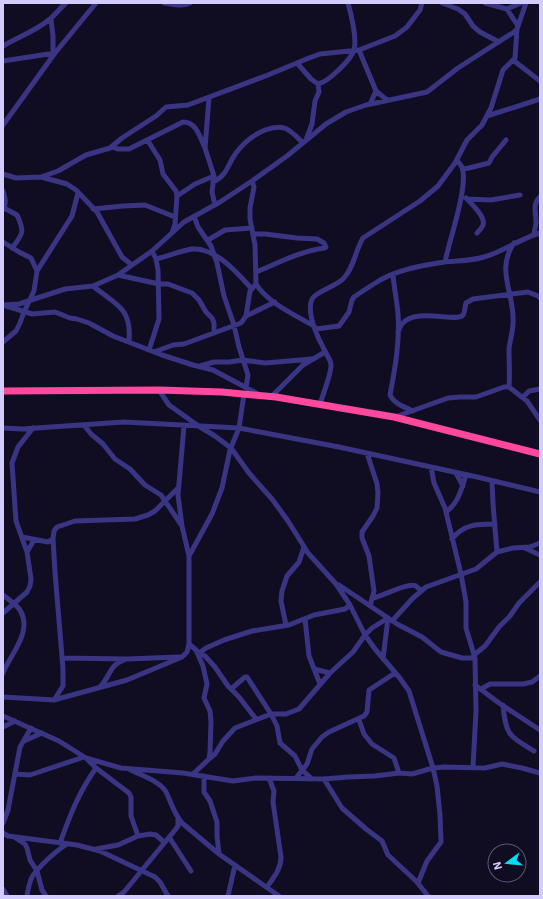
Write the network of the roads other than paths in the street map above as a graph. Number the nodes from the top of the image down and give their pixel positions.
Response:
1 (66, 3) edge
2 (96, 3) edge
3 (164, 3) edge
4 (190, 3) edge
5 (348, 3) edge
6 (422, 3) edge
7 (442, 3) edge
8 (485, 3) edge
9 (521, 3) edge
10 (526, 3) edge
11 (507, 9) junction
12 (51, 19) junction
13 (517, 27) junction
14 (499, 42) junction
15 (3, 46) edge
16 (356, 50) junction
17 (54, 53) junction
18 (513, 60) junction
19 (3, 61) edge
20 (297, 63) junction
21 (540, 82) edge
22 (318, 84) junction
23 (376, 91) junction
24 (209, 98) junction
25 (540, 99) edge
26 (387, 100) junction
27 (370, 104) junction
28 (487, 116) junction
29 (3, 125) edge
30 (506, 140) dead end
31 (148, 141) junction
32 (304, 142) junction
33 (112, 146) junction
34 (205, 148) junction
35 (456, 160) junction
36 (462, 169) junction
37 (3, 174) edge
38 (41, 177) junction
39 (214, 179) junction
40 (252, 181) junction
41 (3, 191) edge
42 (78, 193) junction
43 (177, 196) junction
44 (520, 196) dead end
45 (540, 197) edge
46 (464, 199) junction
47 (215, 205) junction
48 (4, 209) edge
49 (94, 209) junction
50 (176, 216) junction
51 (194, 216) junction
52 (538, 224) edge
53 (252, 228) junction
54 (477, 233) dead end
55 (540, 233) edge
56 (171, 234) junction
57 (254, 234) junction
58 (534, 235) junction
59 (208, 240) junction
60 (3, 242) edge
61 (515, 242) junction
62 (12, 248) junction
63 (152, 251) junction
64 (214, 255) junction
65 (156, 259) junction
66 (445, 262) junction
67 (132, 265) junction
68 (127, 269) junction
69 (37, 271) junction
70 (256, 272) junction
71 (393, 274) junction
72 (118, 275) junction
73 (128, 277) junction
74 (159, 284) junction
75 (256, 284) junction
76 (93, 286) junction
77 (252, 289) junction
78 (510, 294) junction
79 (540, 298) edge
80 (31, 300) junction
81 (276, 302) junction
82 (3, 305) edge
83 (24, 312) junction
84 (246, 316) junction
85 (234, 325) junction
86 (316, 328) junction
87 (398, 332) junction
88 (214, 333) junction
89 (3, 342) edge
90 (129, 342) junction
91 (152, 351) junction
92 (325, 352) junction
93 (312, 359) junction
94 (243, 360) junction
95 (199, 366) junction
96 (509, 387) junction
97 (540, 389) edge
98 (159, 390) junction
99 (3, 391) edge
100 (245, 391) junction
101 (271, 397) junction
102 (523, 397) junction
103 (320, 404) junction
104 (413, 411) junction
105 (394, 417) junction
106 (540, 420) edge
107 (84, 425) junction
108 (184, 426) junction
109 (200, 427) junction
110 (3, 428) edge
111 (33, 428) junction
112 (239, 428) junction
113 (231, 448) junction
114 (367, 453) junction
115 (540, 454) edge
116 (431, 467) junction
117 (456, 473) junction
118 (466, 474) junction
119 (492, 481) junction
120 (463, 486) junction
121 (178, 488) junction
122 (538, 493) edge
123 (166, 501) junction
124 (446, 512) junction
125 (495, 524) junction
126 (182, 526) junction
127 (22, 537) junction
128 (53, 539) junction
129 (452, 539) junction
130 (34, 540) junction
131 (540, 543) edge
132 (304, 546) junction
133 (525, 548) junction
134 (27, 552) junction
135 (497, 552) junction
136 (540, 555) edge
137 (189, 556) junction
138 (461, 574) junction
139 (540, 582) edge
140 (336, 584) junction
141 (421, 591) junction
142 (3, 595) edge
143 (373, 598) junction
144 (14, 604) junction
145 (350, 605) junction
146 (370, 606) junction
147 (3, 612) edge
148 (305, 618) junction
149 (390, 620) junction
150 (286, 625) junction
151 (366, 635) junction
152 (189, 644) junction
153 (198, 652) junction
154 (474, 656) junction
155 (182, 657) junction
156 (62, 658) junction
157 (383, 658) junction
158 (127, 659) junction
159 (314, 669) junction
160 (395, 672) junction
161 (3, 673) edge
162 (330, 673) junction
163 (540, 676) edge
164 (320, 684) junction
165 (475, 685) junction
166 (99, 687) junction
167 (231, 689) junction
168 (481, 689) junction
169 (3, 697) edge
170 (54, 700) junction
171 (503, 705) junction
172 (271, 714) junction
173 (3, 716) edge
174 (256, 719) junction
175 (359, 720) junction
176 (15, 721) junction
177 (3, 727) edge
178 (31, 728) junction
179 (540, 730) edge
180 (42, 733) junction
181 (210, 737) junction
182 (24, 741) junction
183 (219, 747) junction
184 (534, 751) dead end
185 (85, 757) junction
186 (209, 759) junction
187 (473, 767) junction
188 (96, 768) junction
189 (128, 768) junction
190 (433, 768) junction
191 (302, 770) junction
192 (398, 773) junction
193 (540, 773) edge
194 (15, 774) junction
195 (193, 774) junction
196 (204, 776) junction
197 (269, 778) junction
198 (296, 778) junction
199 (311, 778) junction
200 (324, 779) junction
201 (178, 819) junction
202 (3, 823) edge
203 (3, 833) edge
204 (11, 836) junction
205 (138, 836) junction
206 (167, 840) junction
207 (60, 843) junction
208 (67, 844) junction
209 (93, 849) junction
210 (219, 854) junction
211 (234, 865) junction
212 (142, 870) junction
213 (191, 871) dead end
214 (37, 872) junction
215 (418, 883) junction
216 (267, 887) junction
217 (3, 889) edge
218 (7, 896) edge
219 (27, 896) edge
220 (46, 896) edge
221 (118, 896) edge
222 (168, 896) edge
223 (228, 896) edge
224 (279, 896) edge
225 (428, 896) edge

1 - 12 street
2 - 17 street
3 - 4 street
5 - 16 street
6 - 16 street
7 - 14 street
8 - 11 street
9 - 11 street
10 - 13 street
11 - 13 street
12 - 15 street
12 - 17 street
13 - 14 street
13 - 18 street
14 - 26 street
16 - 20 street
16 - 22 street
16 - 23 street
17 - 19 street
17 - 29 street
18 - 21 street
18 - 28 street
20 - 22 street
20 - 24 street
22 - 32 street
23 - 26 street
23 - 27 street
24 - 33 street
24 - 34 street
25 - 28 street
26 - 27 street
27 - 32 street
28 - 35 street
30 - 36 street
31 - 33 street
31 - 34 street
31 - 43 street
32 - 39 street
32 - 40 street
33 - 38 street
34 - 39 street
35 - 36 street
35 - 86 street
36 - 46 street
37 - 38 street
38 - 42 street
39 - 43 street
39 - 47 street
40 - 47 street
40 - 53 street
41 - 48 street
42 - 49 street
42 - 69 street
43 - 50 street
44 - 46 street
45 - 52 street
46 - 54 street
46 - 66 street
47 - 51 street
48 - 62 street
49 - 50 street
49 - 67 street
50 - 56 street
51 - 56 street
51 - 59 street
52 - 58 street
53 - 57 street
53 - 59 street
55 - 58 street
56 - 63 street
57 - 70 street
57 - 70 street
58 - 61 street
59 - 64 street
60 - 62 street
61 - 66 street
61 - 78 street
62 - 69 street
63 - 65 street
63 - 67 street
64 - 65 street
64 - 77 street
64 - 85 street
65 - 74 street
66 - 71 street
67 - 68 street
68 - 72 street
68 - 73 street
69 - 80 street
70 - 75 street
71 - 86 street
71 - 87 street
72 - 73 street
72 - 76 street
73 - 74 street
74 - 88 street
74 - 91 street
75 - 77 street
75 - 81 street
76 - 80 street
76 - 90 street
77 - 84 street
78 - 79 street
78 - 87 street
78 - 96 street
80 - 82 street
80 - 83 street
81 - 84 street
81 - 86 street
82 - 83 street
83 - 89 street
83 - 90 street
84 - 85 street
85 - 88 street
85 - 94 street
86 - 92 street
87 - 104 street
88 - 91 street
90 - 91 street
91 - 95 street
92 - 93 street
92 - 103 street
93 - 94 street
93 - 101 street
94 - 95 street
94 - 100 street
95 - 100 street
96 - 102 street
96 - 104 street
97 - 102 street
98 - 99 highway
98 - 100 highway
98 - 109 street
100 - 101 highway
100 - 112 street
101 - 103 highway
102 - 106 street
103 - 105 highway
104 - 105 street
105 - 115 highway
107 - 108 street
107 - 111 street
107 - 123 street
108 - 109 street
108 - 121 street
109 - 112 street
109 - 113 street
110 - 111 street
111 - 127 street
112 - 113 street
112 - 114 street
113 - 132 street
113 - 137 street
114 - 116 street
114 - 143 street
116 - 117 street
116 - 124 street
117 - 118 street
117 - 120 street
118 - 119 street
118 - 120 street
119 - 122 street
119 - 125 street
120 - 124 street
121 - 123 street
121 - 126 street
123 - 126 street
123 - 128 street
124 - 129 street
125 - 129 street
125 - 135 street
126 - 137 street
127 - 130 street
127 - 134 street
128 - 130 street
128 - 156 street
129 - 138 street
130 - 134 street
131 - 133 street
132 - 140 street
132 - 150 street
133 - 135 street
133 - 136 street
134 - 144 street
135 - 138 street
137 - 152 street
138 - 141 street
138 - 154 street
139 - 154 street
140 - 145 street
140 - 146 street
141 - 143 street
141 - 149 street
142 - 144 street
143 - 146 street
144 - 147 street
144 - 161 street
145 - 148 street
145 - 151 street
146 - 149 street
148 - 150 street
148 - 159 street
149 - 151 street
149 - 154 street
149 - 157 street
150 - 153 street
151 - 157 street
151 - 162 street
152 - 153 street
152 - 155 street
153 - 167 street
153 - 181 street
154 - 165 street
155 - 158 street
155 - 166 street
156 - 158 street
156 - 170 street
157 - 160 street
158 - 166 street
159 - 162 street
159 - 164 street
160 - 175 street
160 - 190 street
162 - 164 street
163 - 168 street
164 - 172 street
165 - 168 street
165 - 187 street
166 - 170 street
167 - 172 street
167 - 174 street
168 - 171 street
169 - 170 street
171 - 179 street
171 - 184 street
172 - 174 street
172 - 191 street
173 - 176 street
174 - 183 street
175 - 191 street
175 - 192 street
176 - 177 street
176 - 178 street
178 - 180 street
178 - 182 street
180 - 182 street
180 - 185 street
181 - 183 street
181 - 186 street
182 - 194 street
183 - 186 street
185 - 188 street
185 - 189 street
185 - 194 street
186 - 195 street
187 - 190 street
187 - 193 street
188 - 205 street
188 - 207 street
189 - 195 street
189 - 201 street
190 - 192 street
190 - 215 street
191 - 198 street
191 - 199 street
192 - 200 street
194 - 202 street
195 - 196 street
196 - 197 street
196 - 210 street
197 - 198 street
197 - 216 street
198 - 199 street
199 - 200 street
200 - 215 street
201 - 206 street
201 - 210 street
203 - 204 street
204 - 207 street
204 - 214 street
205 - 206 street
205 - 209 street
206 - 212 street
206 - 213 street
207 - 208 street
208 - 209 street
208 - 214 street
209 - 212 street
210 - 211 street
211 - 216 street
211 - 223 street
212 - 221 street
212 - 222 street
214 - 219 street
214 - 220 street
215 - 225 street
216 - 224 street
217 - 218 street

